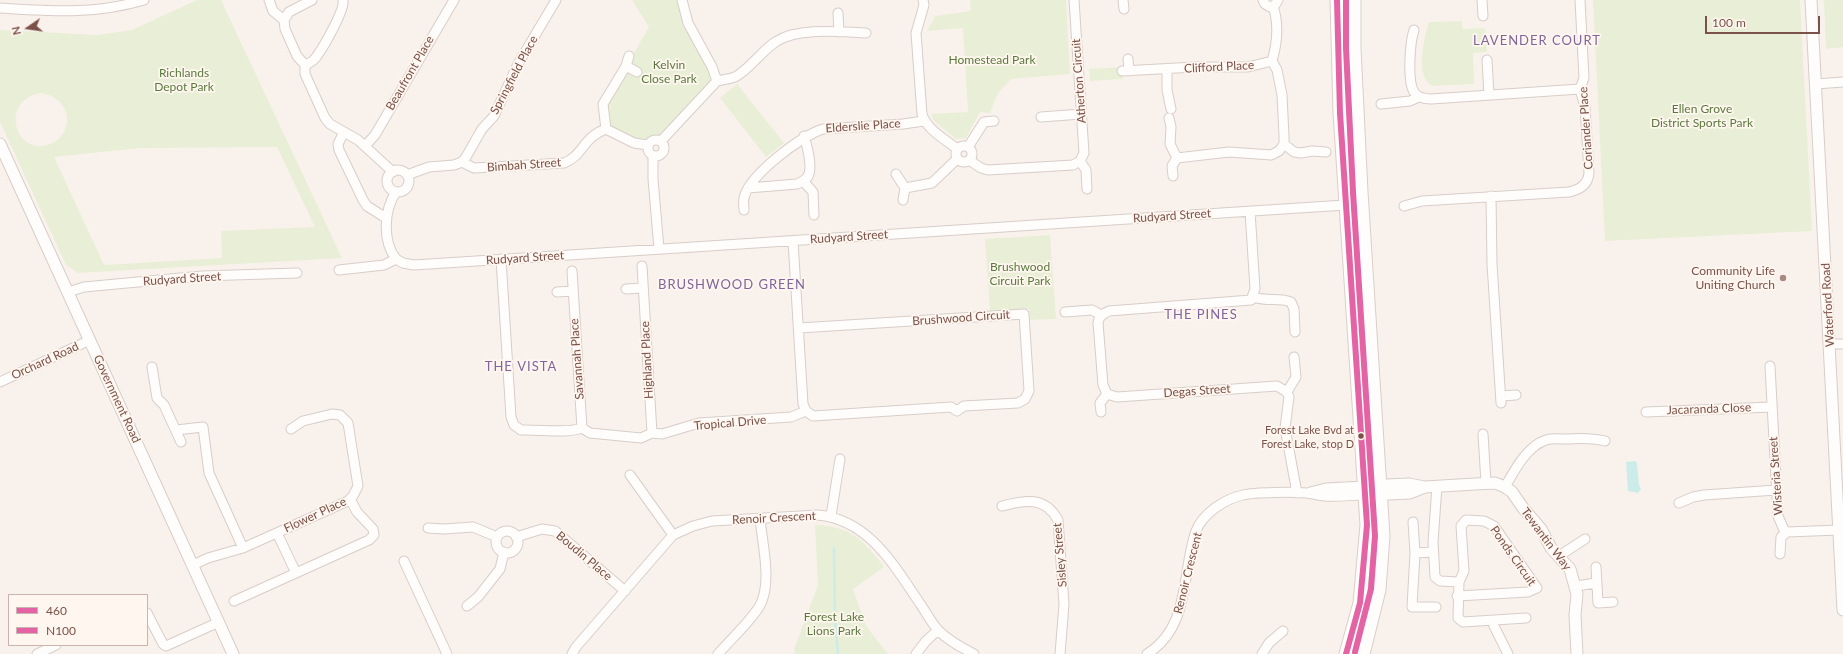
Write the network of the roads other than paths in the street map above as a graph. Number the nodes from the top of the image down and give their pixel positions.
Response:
1 (144, 0) edge
2 (269, 0) edge
3 (312, 0) edge
4 (343, 0) edge
5 (454, 0) edge
6 (556, 0) edge
7 (682, 0) edge
8 (923, 0) edge
9 (1074, 0) edge
10 (1263, 0) edge
11 (1337, 0) edge
12 (1354, 0) edge
13 (1482, 0) edge
14 (1580, 0) edge
15 (1811, 0) edge
16 (1275, 3) edge
17 (0, 8) edge
18 (838, 12) dead end
19 (1483, 16) dead end
20 (284, 20) junction
21 (1414, 30) dead end
22 (838, 32) junction
23 (866, 33) dead end
24 (629, 56) dead end
25 (1128, 59) dead end
26 (1487, 60) dead end
27 (1272, 62) junction
28 (305, 65) junction
29 (626, 66) junction
30 (1167, 70) junction
31 (637, 72) dead end
32 (716, 81) junction
33 (1843, 82) edge
34 (1816, 84) junction
35 (1580, 89) junction
36 (1489, 95) junction
37 (1419, 97) junction
38 (1381, 104) dead end
39 (1082, 114) junction
40 (1041, 117) dead end
41 (924, 120) junction
42 (994, 120) dead end
43 (606, 129) junction
44 (344, 132) junction
45 (804, 136) junction
46 (661, 141) junction
47 (0, 144) edge
48 (1284, 144) junction
49 (648, 145) junction
50 (365, 146) junction
51 (968, 147) junction
52 (957, 149) junction
53 (1326, 152) dead end
54 (654, 156) junction
55 (1177, 158) junction
56 (957, 159) junction
57 (969, 160) junction
58 (1080, 161) junction
59 (462, 162) junction
60 (393, 172) junction
61 (896, 174) dead end
62 (407, 175) junction
63 (1173, 176) dead end
64 (804, 182) junction
65 (748, 188) junction
66 (905, 188) junction
67 (1087, 189) dead end
68 (396, 192) junction
69 (1491, 196) junction
70 (903, 200) dead end
71 (1361, 204) junction
72 (1346, 205) junction
73 (1404, 206) dead end
74 (744, 210) dead end
75 (1250, 211) junction
76 (814, 215) dead end
77 (386, 218) junction
78 (793, 240) junction
79 (659, 249) junction
80 (396, 259) junction
81 (501, 259) junction
82 (642, 266) dead end
83 (339, 270) dead end
84 (572, 271) dead end
85 (297, 273) dead end
86 (643, 288) junction
87 (626, 289) dead end
88 (573, 291) junction
89 (68, 292) junction
90 (557, 292) dead end
91 (1254, 297) junction
92 (1064, 312) dead end
93 (1101, 315) junction
94 (799, 328) junction
95 (1295, 332) dead end
96 (90, 340) junction
97 (1830, 344) junction
98 (1843, 344) edge
99 (1294, 357) dead end
100 (1770, 366) dead end
101 (152, 367) dead end
102 (0, 382) edge
103 (1287, 392) junction
104 (1106, 394) junction
105 (1516, 395) dead end
106 (1772, 407) junction
107 (806, 411) junction
108 (1100, 412) dead end
109 (1646, 412) dead end
110 (582, 428) junction
111 (291, 429) dead end
112 (176, 430) junction
113 (652, 433) junction
114 (1483, 434) dead end
115 (1605, 441) dead end
116 (181, 442) dead end
117 (840, 459) dead end
118 (630, 475) dead end
119 (1486, 483) junction
120 (1437, 486) junction
121 (1506, 487) junction
122 (1365, 490) junction
123 (1380, 490) junction
124 (1776, 490) junction
125 (1302, 493) junction
126 (350, 499) junction
127 (1679, 503) dead end
128 (1002, 506) dead end
129 (831, 516) junction
130 (760, 518) junction
131 (1413, 522) dead end
132 (428, 528) dead end
133 (1839, 530) junction
134 (1787, 532) junction
135 (276, 533) junction
136 (673, 535) junction
137 (516, 536) junction
138 (498, 537) junction
139 (1585, 539) dead end
140 (243, 548) junction
141 (504, 552) junction
142 (1433, 552) junction
143 (1414, 553) junction
144 (1780, 554) dead end
145 (1559, 556) junction
146 (404, 561) dead end
147 (193, 565) junction
148 (1596, 567) dead end
149 (296, 573) junction
150 (1458, 582) junction
151 (1596, 583) junction
152 (1576, 586) junction
153 (625, 591) junction
154 (1457, 596) junction
155 (234, 601) dead end
156 (1613, 602) dead end
157 (467, 606) dead end
158 (1436, 607) dead end
159 (1843, 610) edge
160 (148, 615) edge
161 (1526, 618) dead end
162 (219, 622) junction
163 (1494, 626) dead end
164 (938, 630) junction
165 (1283, 631) dead end
166 (54, 646) edge
167 (167, 650) edge
168 (1160, 651) edge
169 (37, 654) edge
170 (233, 654) edge
171 (447, 654) edge
172 (572, 654) edge
173 (718, 654) edge
174 (916, 654) edge
175 (974, 654) edge
176 (1060, 654) edge
177 (1146, 654) edge
178 (1262, 654) edge
179 (1346, 654) edge
180 (1363, 654) edge
181 (1508, 654) edge
182 (1577, 654) edge

1 - 17 street
2 - 20 street
3 - 20 street
4 - 28 street
5 - 50 street, Beaufront Place
6 - 59 street, Springfield Place
7 - 32 street
8 - 41 street
9 - 39 street, Atherton Circuit
10 - 16 street
11 - 72 main road
12 - 71 main road
13 - 19 street
14 - 35 street, Coriander Place
15 - 34 street, Waterford Road
16 - 27 street
18 - 22 street
20 - 28 street
21 - 37 street
22 - 23 street
22 - 32 street
24 - 29 street
25 - 30 street, Clifford Place
26 - 36 street
27 - 30 street, Clifford Place
27 - 48 street
28 - 44 street
29 - 31 street
29 - 43 street
30 - 55 street, Clifford Place
32 - 46 street
33 - 34 street
34 - 97 street, Waterford Road
35 - 36 street
35 - 69 street, Coriander Place
36 - 37 street
37 - 38 street
39 - 40 street
39 - 58 street, Atherton Circuit
41 - 45 street, Elderslie Place
41 - 52 street
42 - 51 street
43 - 49 street
43 - 59 street, Bimbah Street
44 - 50 street
44 - 77 street
45 - 64 street
45 - 65 street, Elderslie Place
46 - 49 street
46 - 54 street
47 - 89 street, Government Road
48 - 53 street
48 - 55 street
49 - 54 street
50 - 60 street
51 - 52 street
51 - 57 street
52 - 56 street
54 - 79 street
55 - 63 street
56 - 57 street
56 - 66 street
57 - 58 street
58 - 67 street, Atherton Circuit
59 - 62 street
60 - 62 street
60 - 68 street
61 - 66 street
62 - 68 street
64 - 65 street
64 - 76 street
65 - 74 street, Elderslie Place
66 - 70 street
68 - 77 street
69 - 73 street, Coriander Place
69 - 105 street
71 - 72 street, Rudyard Street
71 - 123 main road
72 - 75 street, Rudyard Street
72 - 122 main road
75 - 78 street, Rudyard Street
75 - 91 street
77 - 80 street
78 - 79 street, Rudyard Street
78 - 94 street
79 - 81 street, Rudyard Street
80 - 81 street, Rudyard Street
80 - 83 street
81 - 110 street, Tropical Drive
82 - 86 street, Highland Place
84 - 88 street, Savannah Place
85 - 89 street, Rudyard Street
86 - 87 street
86 - 113 street, Highland Place
88 - 90 street
88 - 110 street, Savannah Place
89 - 96 street, Government Road
91 - 93 street
91 - 95 street
92 - 93 street
93 - 104 street
94 - 107 street
94 - 107 street, Brushwood Circuit
96 - 102 street, Orchard Road
96 - 147 street, Government Road
97 - 98 street
97 - 133 street, Waterford Road
99 - 103 street
100 - 106 street, Wisteria Street
101 - 112 street
103 - 104 street, Degas Street
103 - 125 street
104 - 108 street
106 - 109 street, Jacaranda Close
106 - 124 street, Wisteria Street
107 - 113 street, Tropical Drive
110 - 113 street, Tropical Drive
111 - 126 street, Flower Place
112 - 116 street
112 - 140 street
114 - 119 street
115 - 121 street
117 - 129 street
118 - 136 street
119 - 120 street
119 - 121 street
120 - 123 street
120 - 142 street
121 - 145 street, Tewantin Way
122 - 123 street
122 - 125 street, Renoir Crescent
122 - 179 main road
123 - 180 main road
124 - 127 street
124 - 134 street, Wisteria Street
125 - 168 street, Renoir Crescent
126 - 135 street, Flower Place
126 - 149 street
128 - 176 street, Sisley Street
129 - 130 street, Renoir Crescent
129 - 164 street, Renoir Crescent
130 - 136 street, Renoir Crescent
130 - 173 street
131 - 143 street
132 - 138 street, Boudin Place
133 - 134 street, Wisteria Street
133 - 159 street, Waterford Road
134 - 144 street
135 - 140 street, Flower Place
135 - 149 street
136 - 153 street, Renoir Crescent
137 - 138 street, Boudin Place
137 - 141 street
137 - 153 street, Boudin Place
138 - 141 street
139 - 145 street
140 - 147 street, Flower Place
141 - 157 street
142 - 143 street
142 - 150 street
143 - 158 street
145 - 152 street, Tewantin Way
146 - 171 street
147 - 162 street, Government Road
148 - 151 street
149 - 155 street
150 - 154 street, Ponds Circuit
150 - 154 street, Ponds Circuit
151 - 152 street
151 - 156 street
152 - 182 street, Tewantin Way
153 - 172 street, Renoir Crescent
154 - 161 street
160 - 167 street
162 - 167 street
162 - 170 street, Government Road
163 - 181 street
164 - 174 street
164 - 175 street, Renoir Crescent
165 - 178 street
166 - 169 street
168 - 177 street, Renoir Crescent

